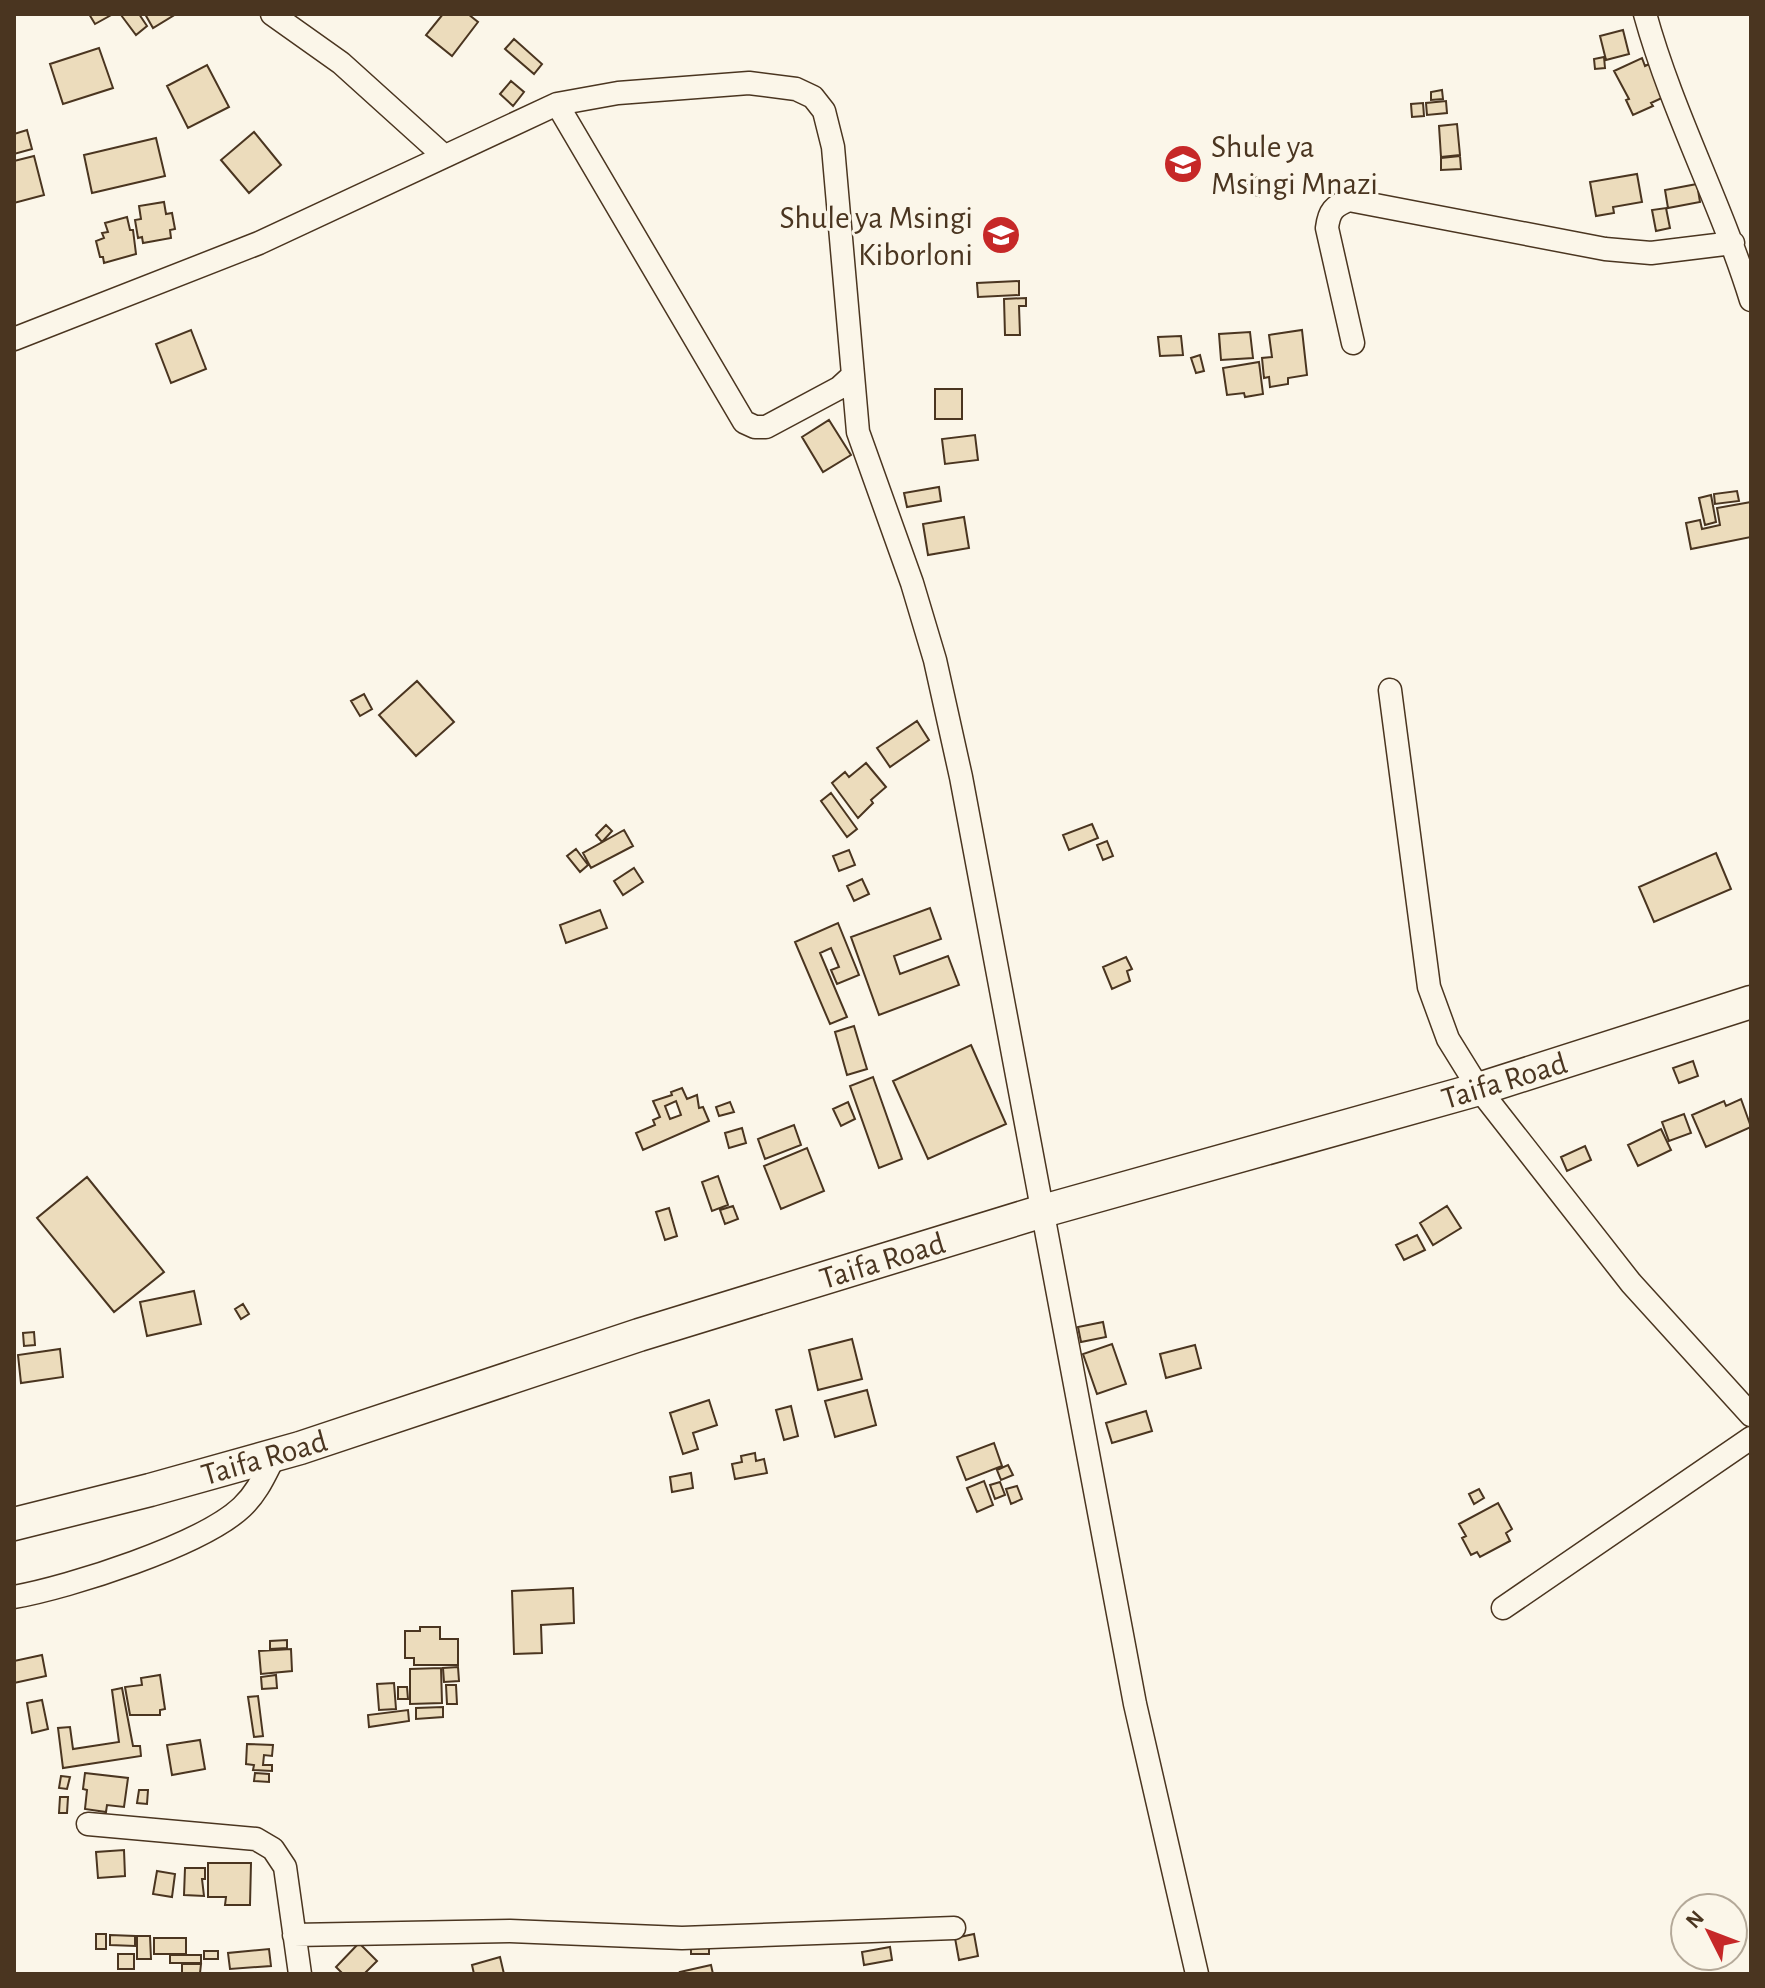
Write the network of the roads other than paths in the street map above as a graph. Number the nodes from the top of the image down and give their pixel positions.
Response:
1 (272, 14) edge
2 (1645, 14) edge
3 (557, 104) junction
4 (444, 156) junction
5 (1733, 243) junction
6 (1751, 300) edge
7 (14, 339) edge
8 (1353, 343) dead end
9 (851, 377) junction
10 (1390, 690) dead end
11 (1751, 1002) edge
12 (1479, 1089) junction
13 (1043, 1211) junction
14 (1751, 1415) edge
15 (1751, 1438) edge
16 (275, 1455) junction
17 (14, 1524) edge
18 (14, 1597) edge
19 (1503, 1608) dead end
20 (88, 1824) dead end
21 (954, 1928) dead end
22 (294, 1935) junction
23 (300, 1974) edge
24 (1197, 1974) edge

1 - 4 street
2 - 5 street
3 - 4 street
3 - 9 street
3 - 9 street
4 - 7 street
5 - 6 street
5 - 8 street
9 - 13 street
10 - 12 street
11 - 12 highway, Taifa Road
12 - 13 highway, Taifa Road
12 - 14 street
13 - 16 highway, Taifa Road
13 - 24 street
15 - 19 street
16 - 17 highway, Taifa Road
16 - 18 street
20 - 22 street
21 - 22 street
22 - 23 street

